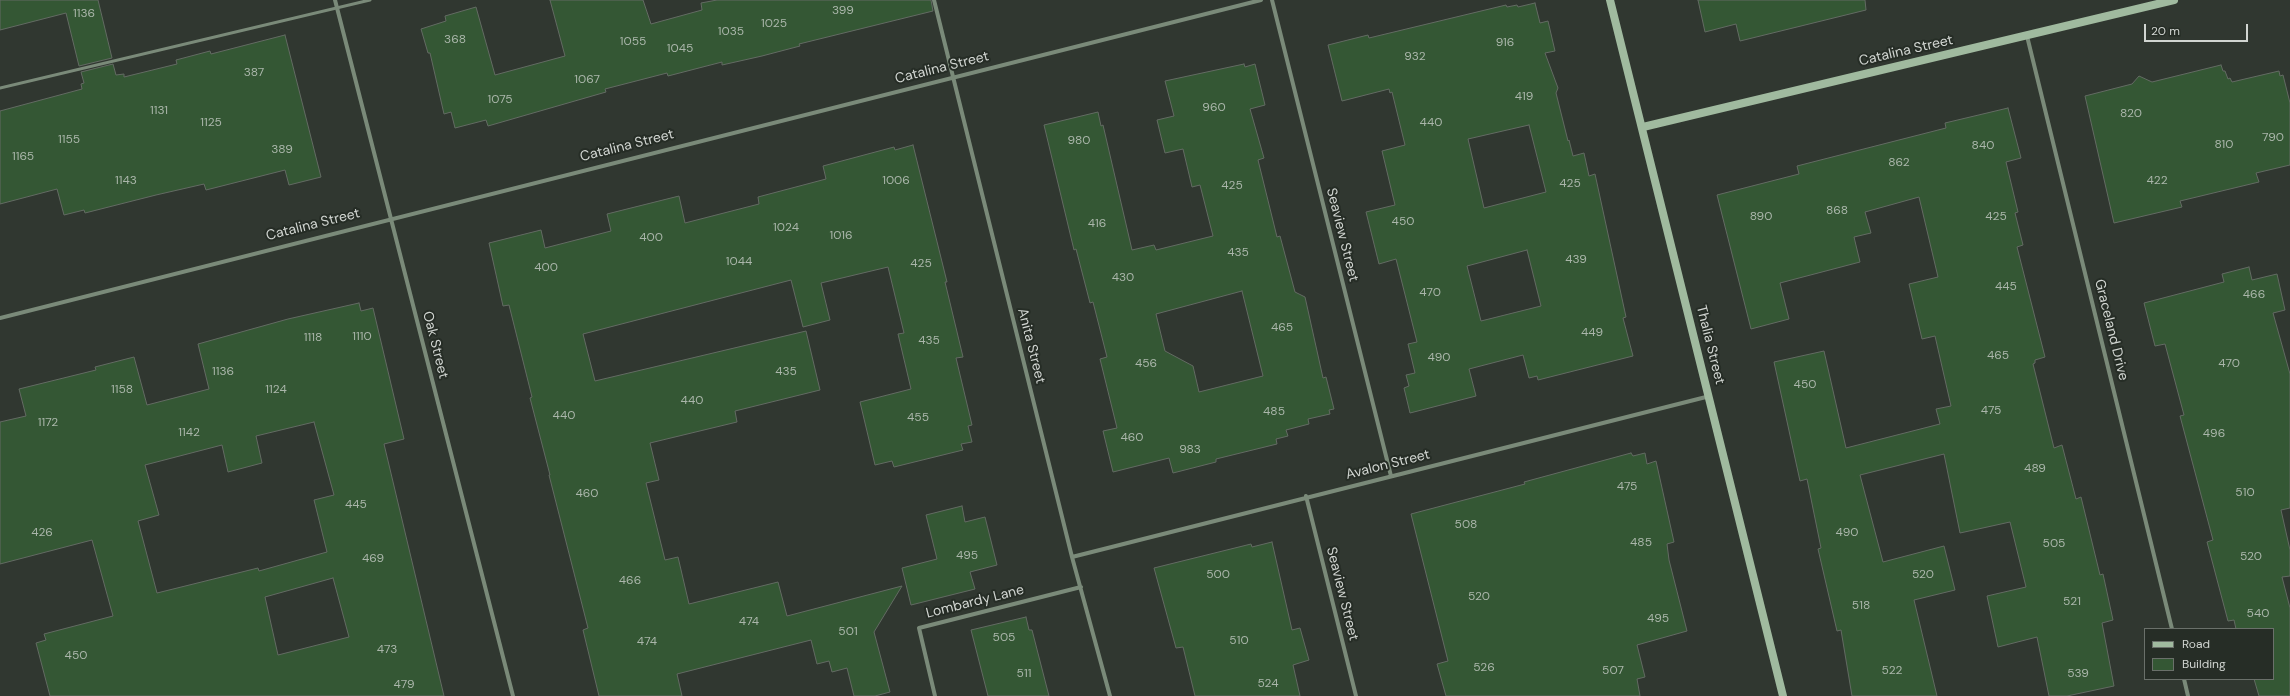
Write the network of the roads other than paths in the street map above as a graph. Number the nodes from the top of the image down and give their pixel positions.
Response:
1 (335, 0) edge
2 (370, 0) edge
3 (934, 0) edge
4 (1261, 0) edge
5 (1272, 0) edge
6 (1610, 0) edge
7 (2174, 0) edge
8 (338, 8) junction
9 (2027, 36) junction
10 (953, 78) junction
11 (0, 88) edge
12 (1643, 127) junction
13 (391, 219) junction
14 (0, 318) edge
15 (1710, 396) junction
16 (1391, 476) junction
17 (1306, 496) junction
18 (1072, 556) junction
19 (1081, 587) junction
20 (2172, 628) edge
21 (2184, 680) edge
22 (513, 696) edge
23 (935, 696) edge
24 (1110, 696) edge
25 (1356, 696) edge
26 (1783, 696) edge
27 (2188, 696) edge

1 - 8 street, Oak Street
2 - 8 lane
3 - 10 street, Anita Street
4 - 10 street, Catalina Street
5 - 16 street, Seaview Street
6 - 12 street, Thalia Street
7 - 9 street, Catalina Street
8 - 11 lane
8 - 13 street, Oak Street
9 - 12 street, Catalina Street
9 - 20 street, Graceland Drive
10 - 13 street, Catalina Street
10 - 18 street, Anita Street
12 - 15 street, Thalia Street
13 - 14 street, Catalina Street
13 - 22 street, Oak Street
15 - 16 street, Avalon Street
15 - 26 street, Thalia Street
16 - 17 street, Avalon Street
17 - 18 street, Avalon Street
17 - 25 street, Seaview Street
18 - 19 street, Anita Street
19 - 23 street, Lombardy Lane
19 - 24 street, Anita Street
21 - 27 street

